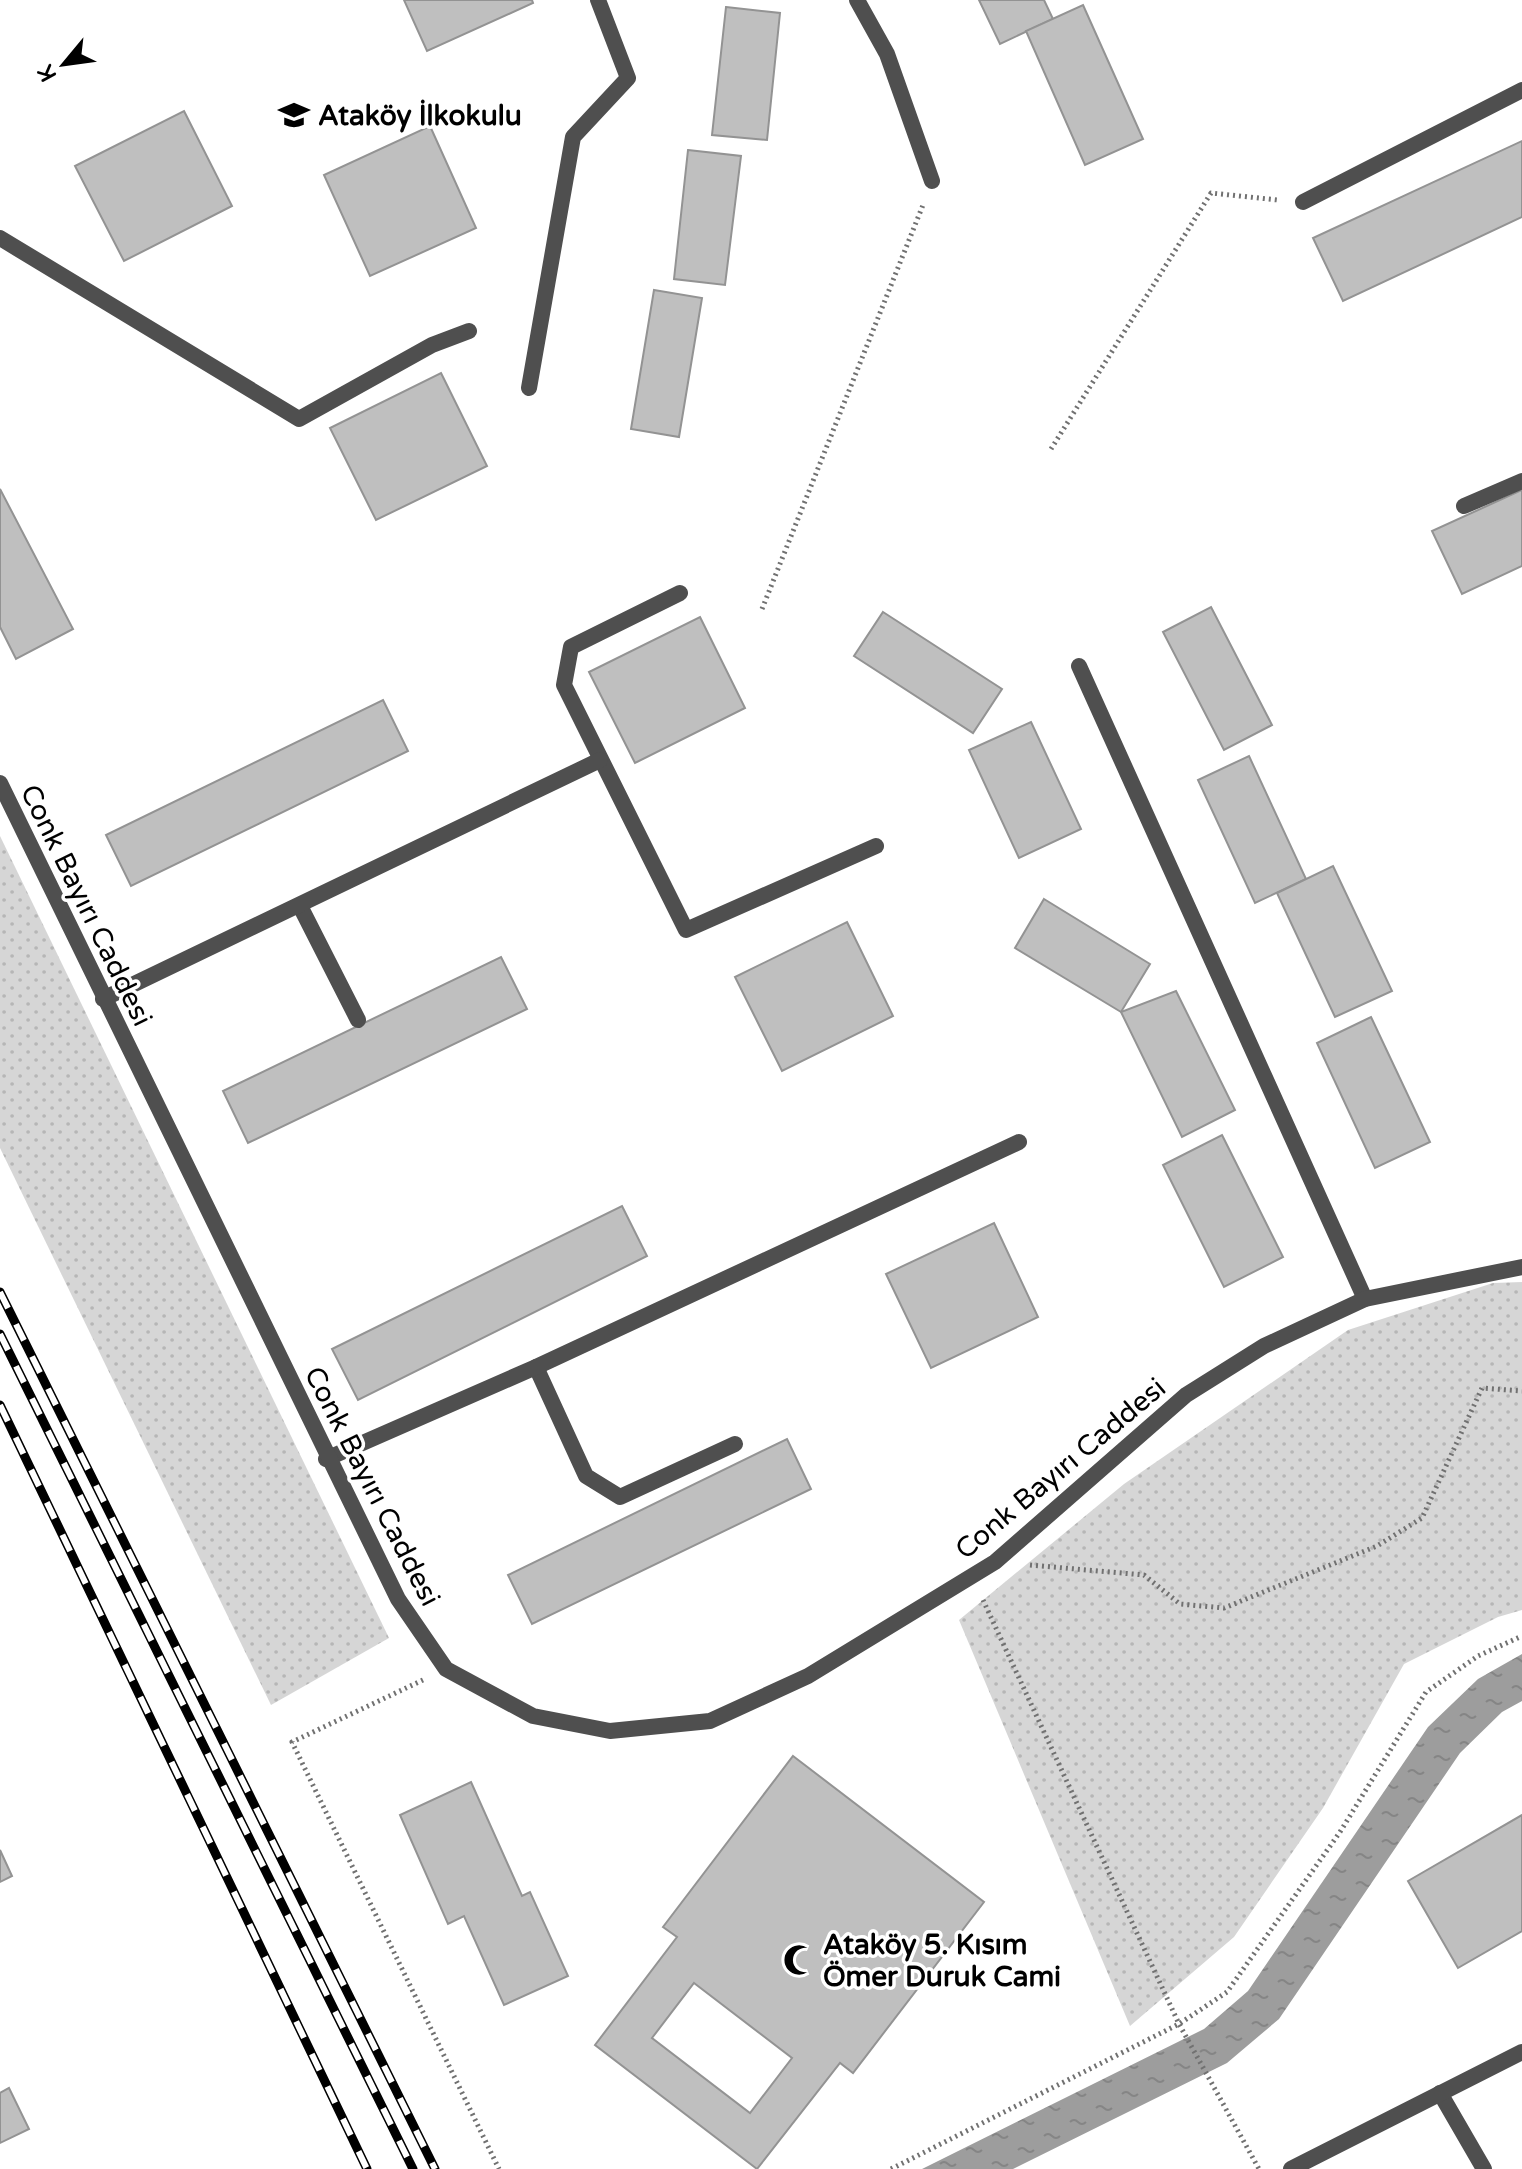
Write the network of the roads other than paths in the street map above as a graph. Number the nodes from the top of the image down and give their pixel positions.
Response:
1 (598, 0) edge
2 (857, 0) edge
3 (1522, 90) edge
4 (932, 181) road end
5 (1303, 202) road end
6 (0, 238) edge
7 (469, 331) dead end
8 (529, 388) dead end
9 (1522, 481) edge
10 (1464, 506) dead end
11 (680, 593) dead end
12 (1079, 666) dead end
13 (600, 760) junction
14 (0, 783) edge
15 (876, 846) dead end
16 (300, 906) junction
17 (103, 999) junction
18 (358, 1020) dead end
19 (1019, 1142) dead end
20 (1522, 1267) edge
21 (1365, 1299) junction
22 (536, 1367) junction
23 (735, 1444) dead end
24 (326, 1459) junction
25 (1522, 2052) edge
26 (1440, 2093) junction
27 (1291, 2169) edge
28 (1484, 2169) edge

1 - 8 street
2 - 4 street
3 - 5 street
6 - 7 street
9 - 10 street
11 - 13 street
12 - 21 street
13 - 15 street
13 - 16 street
14 - 17 street, Conk Bayırı Caddesi
16 - 17 street
16 - 18 street
17 - 24 street, Conk Bayırı Caddesi
19 - 22 street
20 - 21 street, Conk Bayırı Caddesi
21 - 24 street, Conk Bayırı Caddesi
22 - 23 street
22 - 24 street
25 - 26 street
26 - 27 street
26 - 28 street

